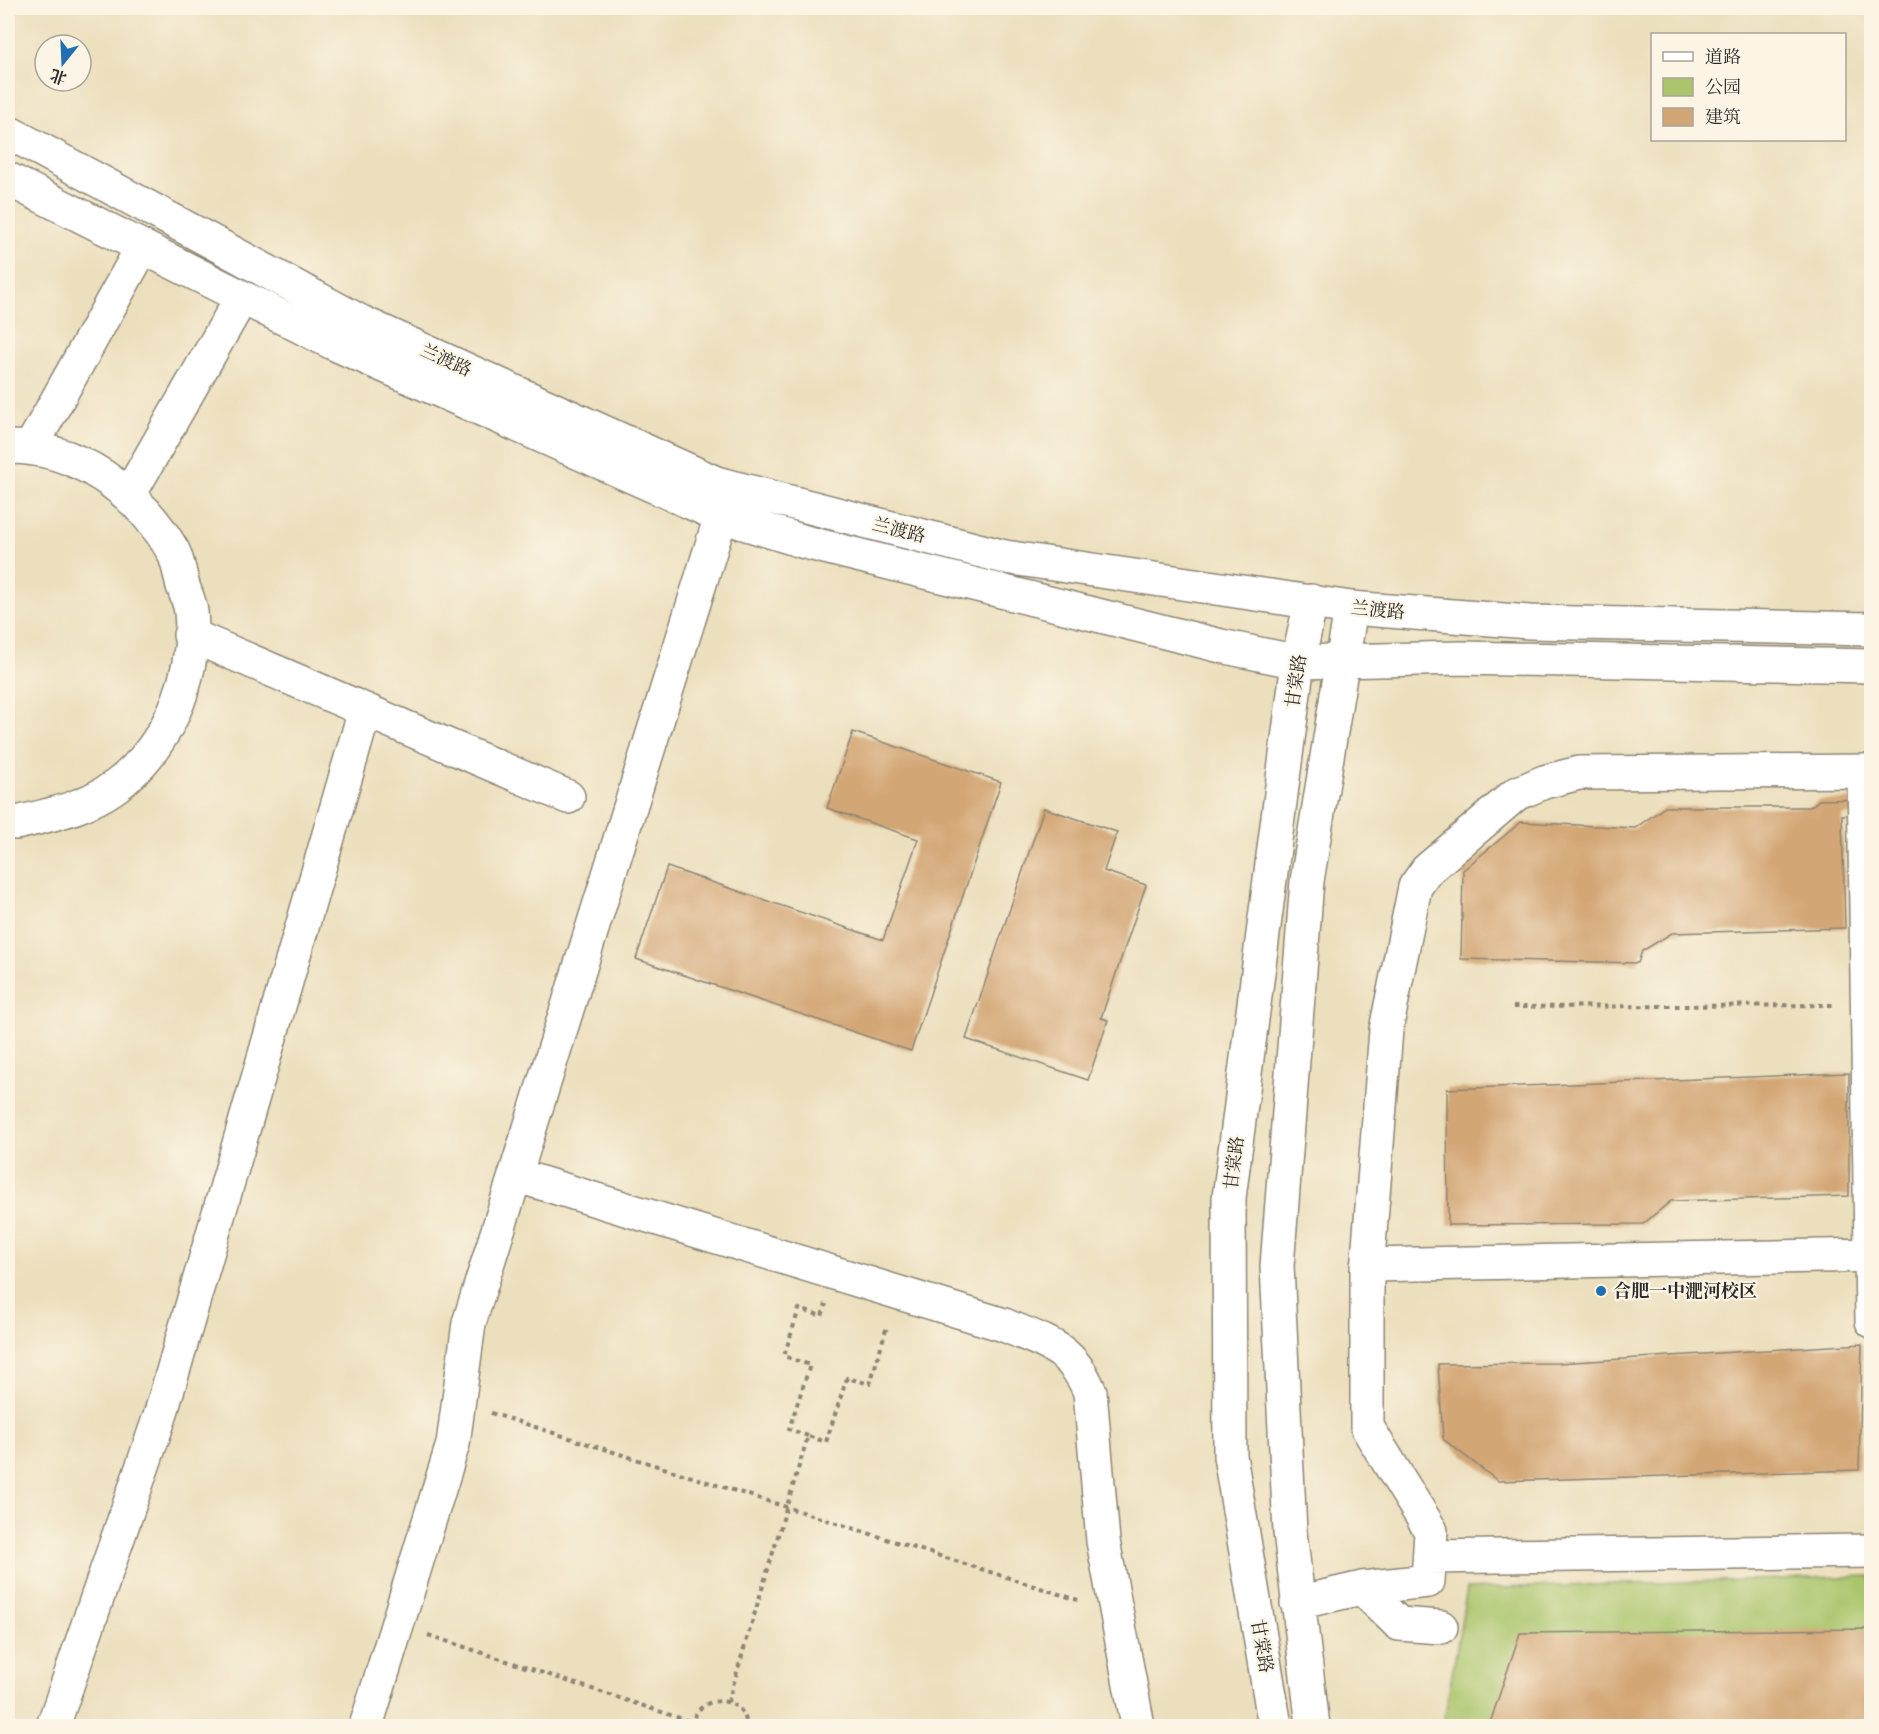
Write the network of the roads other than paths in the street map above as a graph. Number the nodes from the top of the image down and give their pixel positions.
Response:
1 (8, 132) edge
2 (8, 179) edge
3 (142, 248) junction
4 (242, 297) junction
5 (19, 447) edge
6 (129, 495) junction
7 (721, 516) junction
8 (1311, 601) junction
9 (1351, 608) junction
10 (1872, 629) edge
11 (190, 635) junction
12 (1342, 661) junction
13 (1298, 662) junction
14 (1872, 666) edge
15 (365, 710) junction
16 (1868, 771) edge
17 (568, 797) dead end
18 (8, 822) edge
19 (1869, 1005) edge
20 (515, 1175) junction
21 (1871, 1255) edge
22 (1367, 1265) junction
23 (1872, 1321) edge
24 (1872, 1551) edge
25 (1430, 1557) junction
26 (1362, 1588) junction
27 (1297, 1603) junction
28 (1442, 1628) dead end
29 (53, 1726) edge
30 (366, 1726) edge
31 (1138, 1726) edge
32 (1275, 1726) edge
33 (1313, 1726) edge

1 - 8 street, 兰渡路
2 - 3 street, 兰渡路
3 - 4 street, 兰渡路
3 - 5 street
4 - 6 street
4 - 7 street, 兰渡路
5 - 6 street
6 - 11 street
7 - 13 street, 兰渡路
7 - 20 street
8 - 9 street, 兰渡路
8 - 13 street, 甘棠路
9 - 10 street, 兰渡路
9 - 12 street
11 - 15 street
11 - 18 street
12 - 13 street, 兰渡路
12 - 14 street, 兰渡路
12 - 27 street
13 - 32 street, 甘棠路
15 - 17 street
15 - 29 street
16 - 19 street
16 - 22 street
19 - 21 street
20 - 30 street
20 - 31 street
21 - 22 street
21 - 23 street
22 - 25 street
24 - 25 street
25 - 26 street
26 - 27 street
26 - 28 street
27 - 33 street

